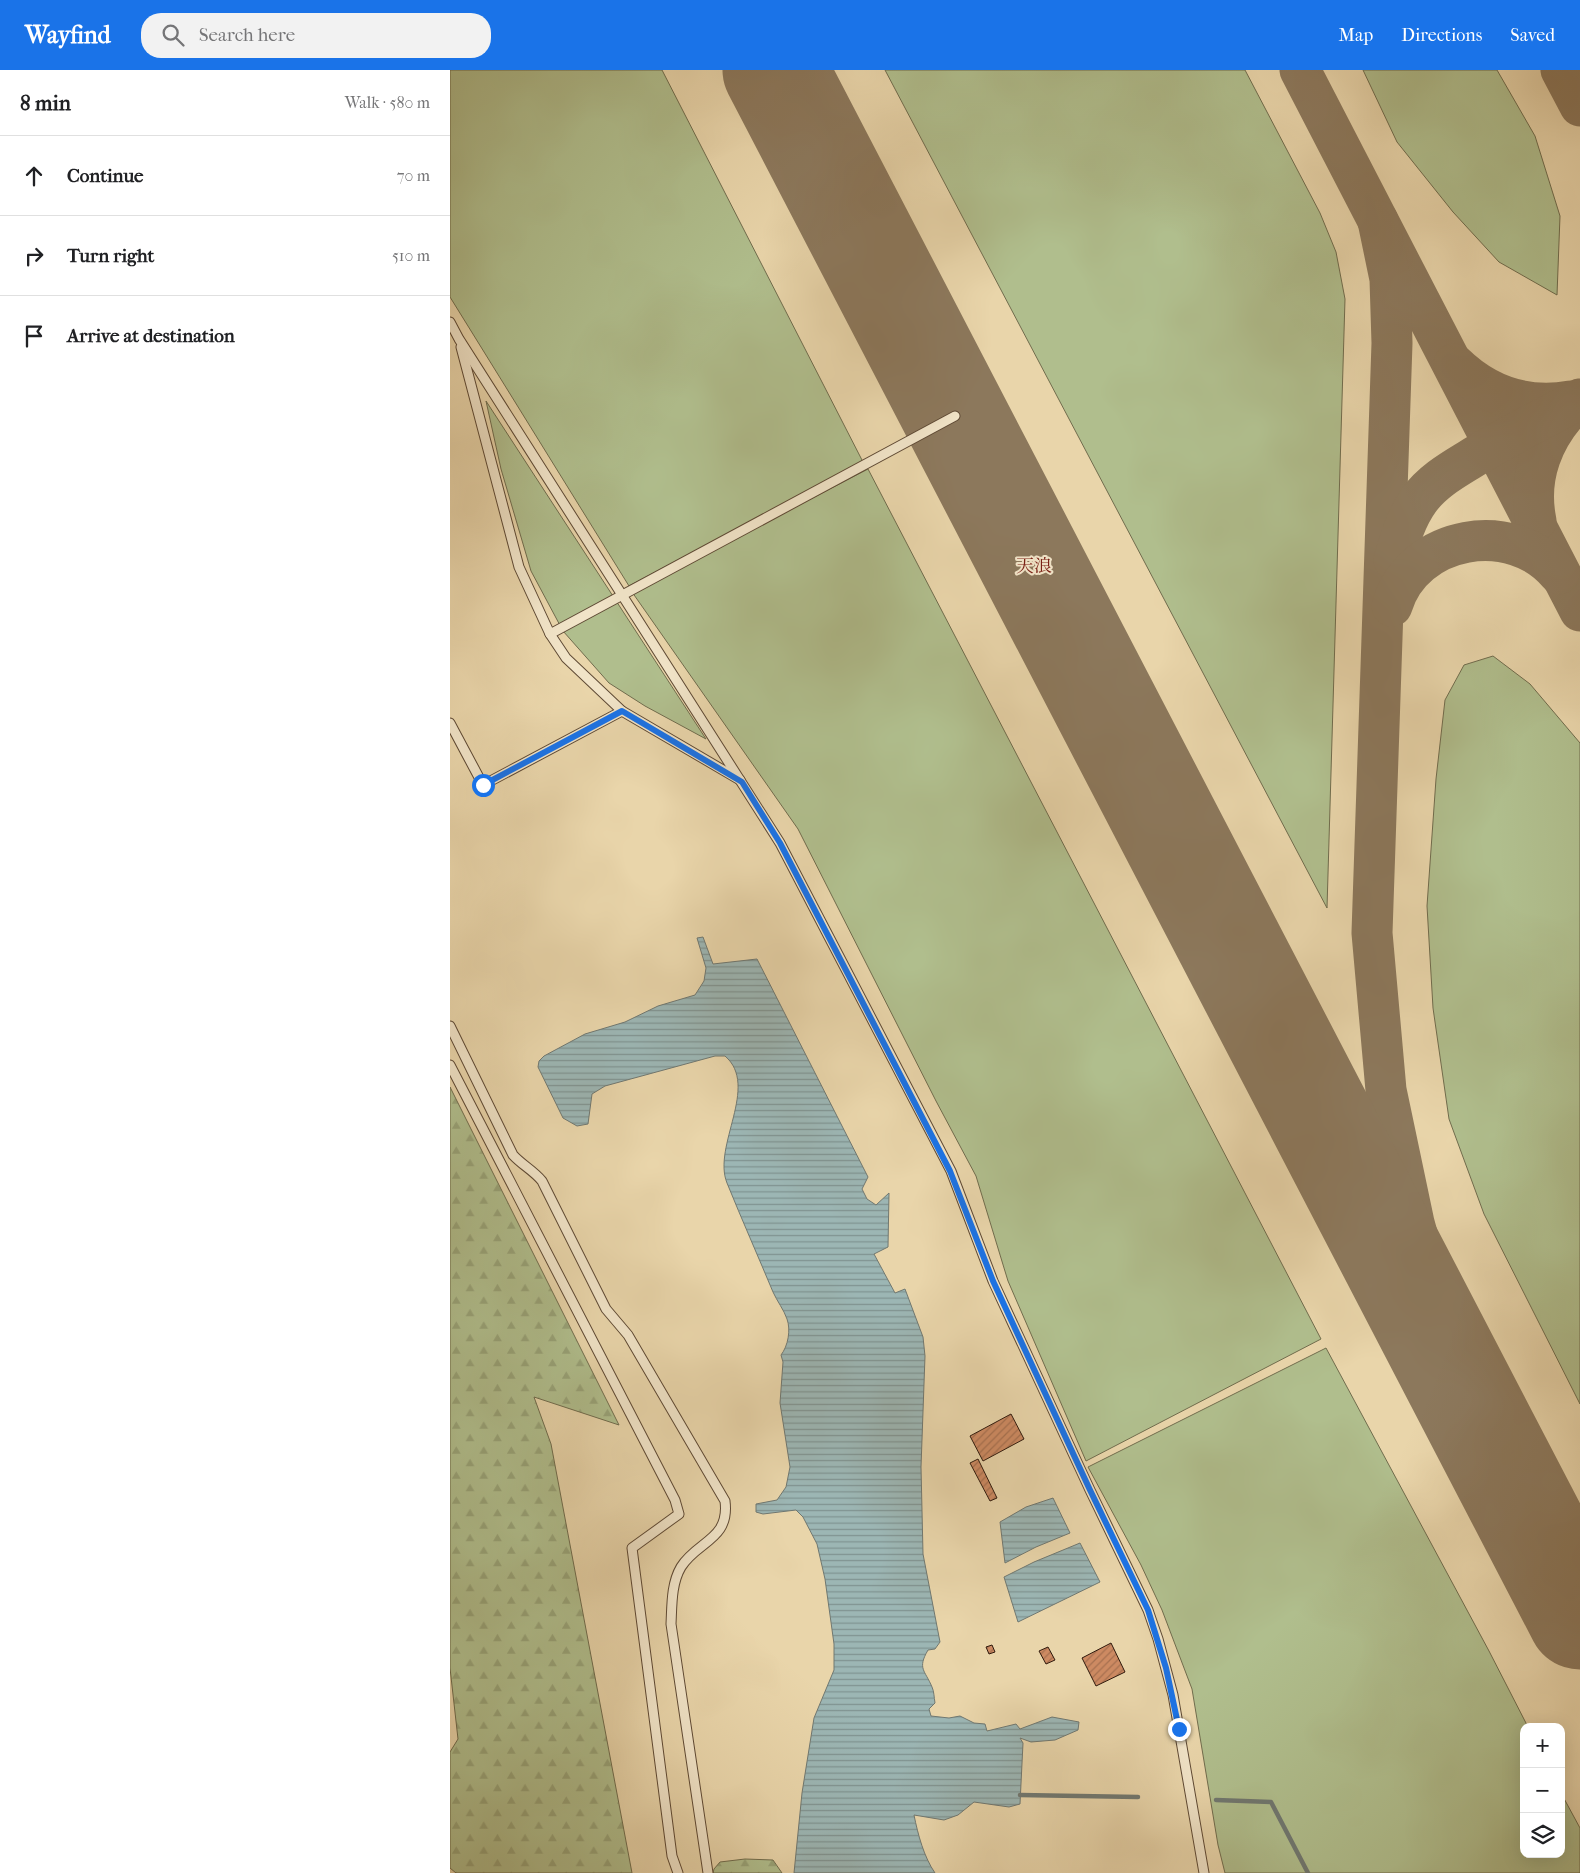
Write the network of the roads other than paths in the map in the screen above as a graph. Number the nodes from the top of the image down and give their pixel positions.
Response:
1 (450, 322) edge
2 (459, 339) junction
3 (955, 416) dead end
4 (622, 595) junction
5 (550, 634) junction
6 (622, 711) junction
7 (450, 723) edge
8 (742, 782) junction
9 (450, 1026) edge
10 (450, 1065) edge
11 (678, 1873) edge
12 (708, 1873) edge
13 (1204, 1873) edge

1 - 2 lane
2 - 4 lane
2 - 5 lane
3 - 4 lane
4 - 5 lane
4 - 8 lane
5 - 6 lane
6 - 7 lane
6 - 8 lane
8 - 13 lane
9 - 12 lane
10 - 11 lane

